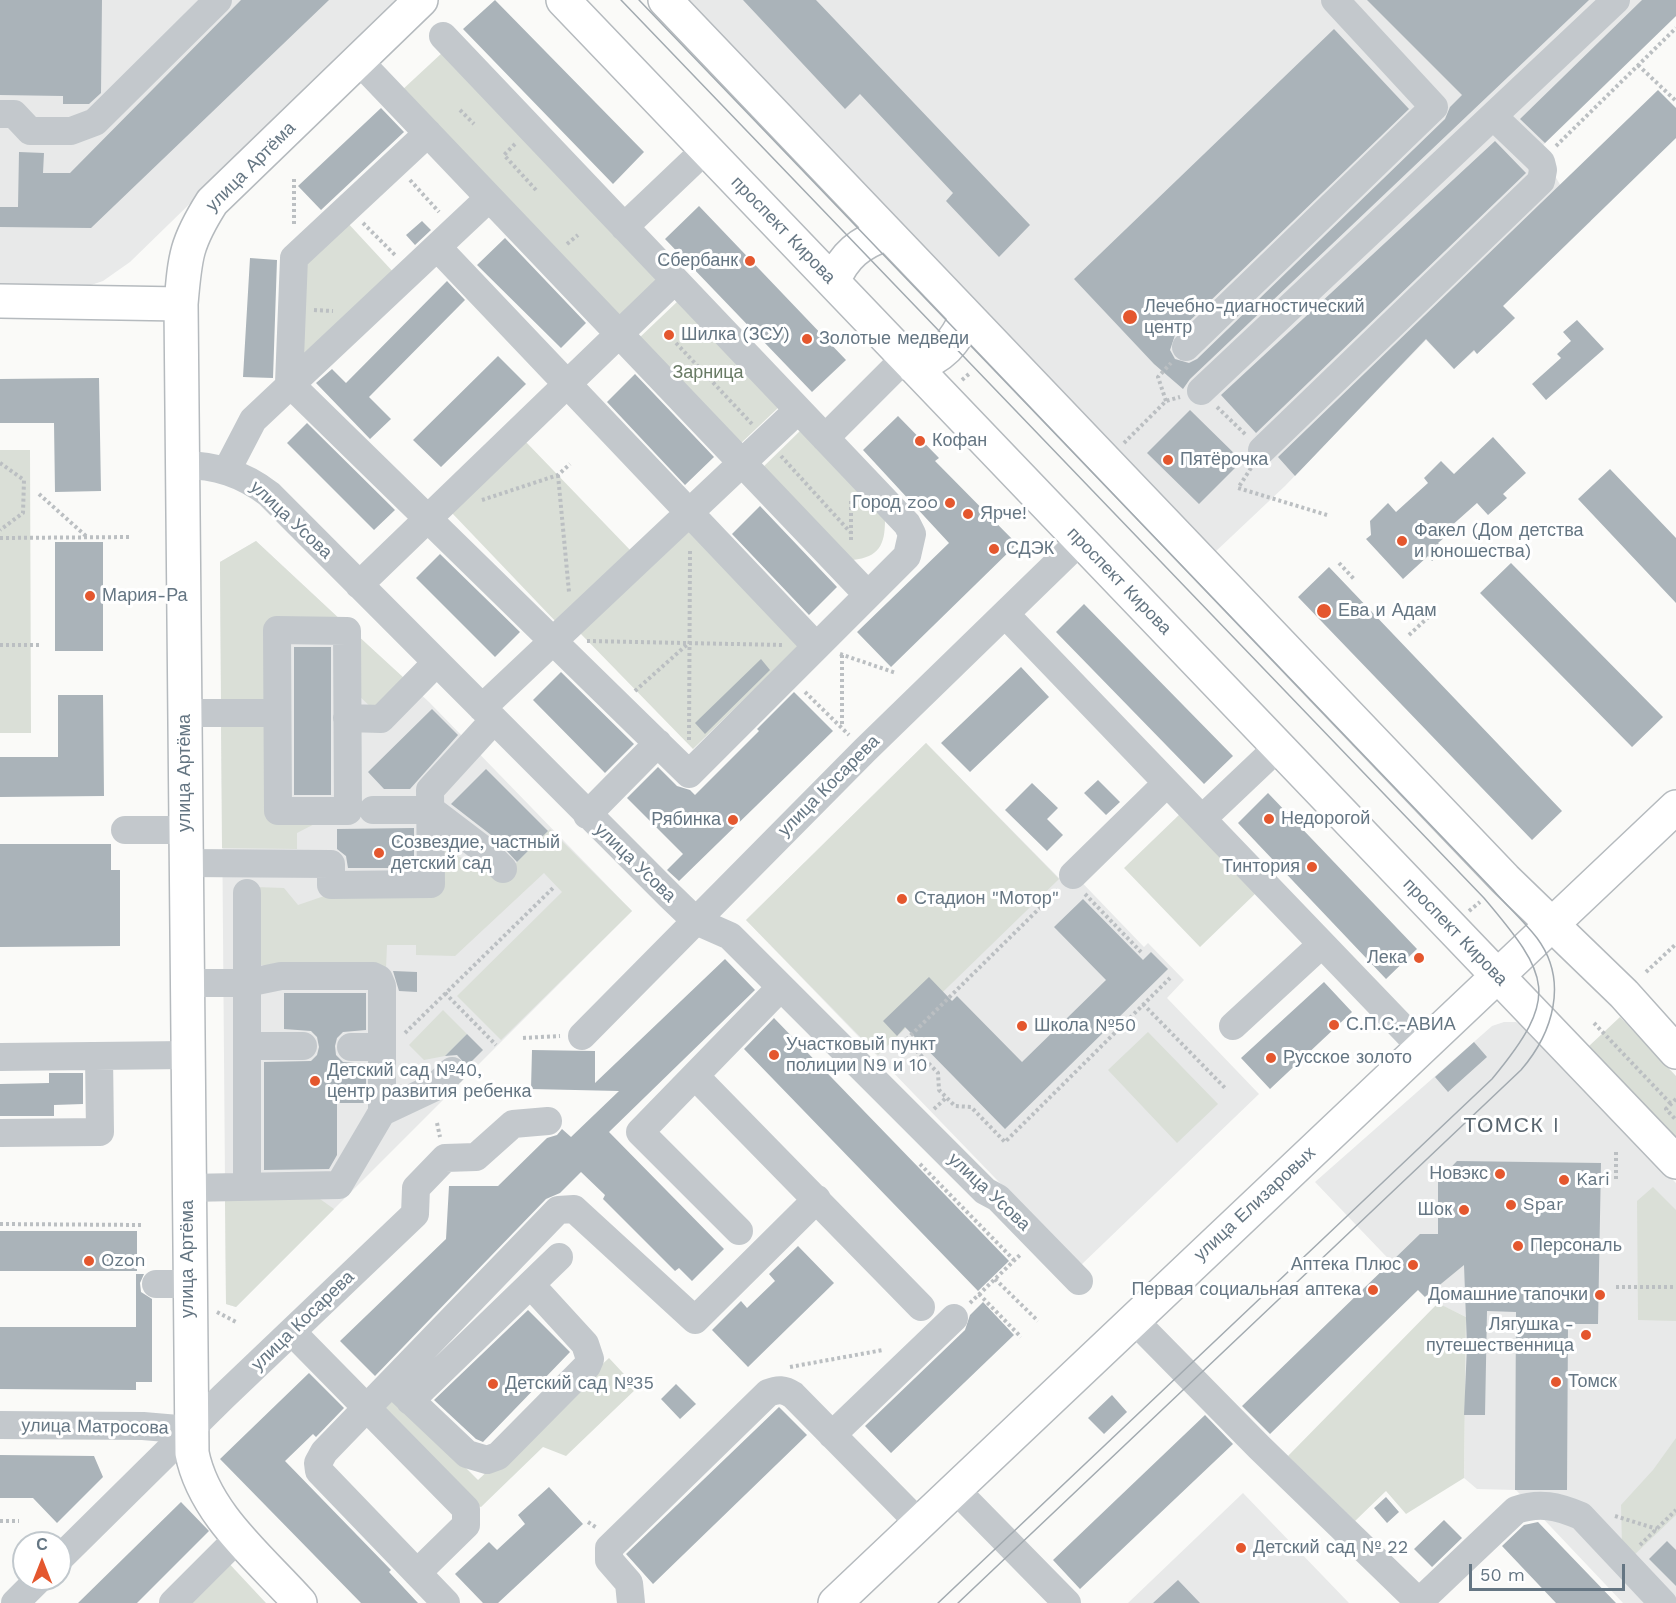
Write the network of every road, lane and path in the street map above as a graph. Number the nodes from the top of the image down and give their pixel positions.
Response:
1 (421, 0) edge
2 (563, 0) edge
3 (665, 0) edge
4 (1335, 0) edge
5 (1616, 0) edge
6 (202, 5) edge
7 (1676, 28) edge
8 (442, 36) dead end
9 (359, 61) junction
10 (1638, 65) junction
11 (1676, 101) edge
12 (460, 110) dead end
13 (0, 114) edge
14 (1494, 117) junction
15 (474, 124) dead end
16 (428, 134) junction
17 (706, 149) junction
18 (504, 155) dead end
19 (1541, 162) junction
20 (395, 164) junction
21 (294, 177) dead end
22 (536, 190) dead end
23 (489, 198) junction
24 (348, 208) junction
25 (624, 227) junction
26 (887, 233) junction
27 (446, 238) junction
28 (294, 258) junction
29 (411, 272) junction
30 (675, 280) junction
31 (833, 282) junction
32 (0, 301) edge
33 (182, 304) junction
34 (967, 316) junction
35 (619, 334) junction
36 (676, 343) dead end
37 (1186, 348) joint
38 (910, 362) junction
39 (289, 383) junction
40 (568, 383) junction
41 (1201, 391) junction
42 (1166, 401) junction
43 (798, 410) junction
44 (825, 438) junction
45 (767, 440) junction
46 (1124, 443) dead end
47 (1262, 450) joint
48 (742, 463) junction
49 (0, 464) edge
50 (570, 464) dead end
51 (183, 465) junction
52 (850, 465) junction
53 (227, 470) junction
54 (558, 475) junction
55 (1238, 488) dead end
56 (39, 494) dead end
57 (471, 504) dead end
58 (691, 511) junction
59 (1327, 515) dead end
60 (428, 519) junction
61 (0, 530) edge
62 (851, 533) junction
63 (87, 537) junction
64 (131, 537) dead end
65 (0, 538) edge
66 (1080, 541) junction
67 (1339, 563) dead end
68 (1354, 579) dead end
69 (359, 585) junction
70 (860, 586) junction
71 (1435, 611) dead end
72 (1005, 614) junction
73 (842, 621) junction
74 (563, 632) junction
75 (1409, 635) dead end
76 (690, 642) junction
77 (0, 645) edge
78 (39, 645) dead end
79 (829, 650) junction
80 (436, 663) junction
81 (896, 673) dead end
82 (788, 675) junction
83 (619, 706) junction
84 (277, 713) junction
85 (185, 714) junction
86 (488, 714) junction
87 (347, 718) junction
88 (842, 728) junction
89 (658, 743) junction
90 (1278, 747) junction
91 (865, 750) junction
92 (689, 774) junction
93 (1167, 783) junction
94 (1676, 807) edge
95 (373, 810) dead end
96 (431, 810) junction
97 (587, 815) junction
98 (1203, 819) junction
99 (125, 830) dead end
100 (186, 830) junction
101 (186, 863) junction
102 (503, 869) dead end
103 (1071, 876) junction
104 (553, 888) dead end
105 (248, 893) dead end
106 (696, 921) junction
107 (1552, 924) junction
108 (1322, 944) junction
109 (1676, 944) edge
110 (1141, 952) dead end
111 (1646, 972) dead end
112 (1497, 976) junction
113 (1170, 978) dead end
114 (187, 983) junction
115 (247, 983) junction
116 (781, 987) junction
117 (445, 993) junction
118 (1143, 1004) junction
119 (1594, 1023) dead end
120 (1233, 1026) dead end
121 (582, 1036) joint
122 (523, 1038) dead end
123 (496, 1045) dead end
124 (247, 1046) junction
125 (303, 1046) dead end
126 (351, 1047) dead end
127 (382, 1047) junction
128 (1421, 1047) junction
129 (1676, 1052) edge
130 (187, 1055) junction
131 (99, 1056) junction
132 (0, 1057) edge
133 (452, 1071) dead end
134 (696, 1077) junction
135 (1226, 1089) dead end
136 (1676, 1100) edge
137 (1671, 1104) junction
138 (382, 1112) junction
139 (1676, 1120) edge
140 (548, 1121) dead end
141 (0, 1134) edge
142 (1616, 1150) dead end
143 (1676, 1162) edge
144 (1616, 1179) dead end
145 (247, 1187) junction
146 (188, 1188) junction
147 (817, 1199) junction
148 (0, 1224) edge
149 (144, 1225) dead end
150 (739, 1232) dead end
151 (1037, 1238) junction
152 (559, 1257) dead end
153 (995, 1279) junction
154 (1079, 1281) dead end
155 (156, 1284) dead end
156 (188, 1284) junction
157 (531, 1285) junction
158 (1616, 1287) dead end
159 (1676, 1287) edge
160 (979, 1294) junction
161 (921, 1307) dead end
162 (216, 1311) dead end
163 (954, 1318) joint
164 (1133, 1319) junction
165 (1038, 1321) dead end
166 (236, 1322) dead end
167 (292, 1332) junction
168 (1021, 1337) dead end
169 (929, 1342) junction
170 (782, 1368) dead end
171 (401, 1392) junction
172 (366, 1410) junction
173 (0, 1425) edge
174 (190, 1430) junction
175 (832, 1435) junction
176 (955, 1489) junction
177 (1676, 1510) edge
178 (0, 1521) edge
179 (19, 1521) dead end
180 (919, 1523) junction
181 (240, 1536) junction
182 (72, 1546) edge
183 (1624, 1559) junction
184 (417, 1573) junction
185 (27, 1591) edge
186 (15, 1603) edge
187 (173, 1603) edge
188 (300, 1603) edge
189 (446, 1603) edge
190 (631, 1603) edge
191 (835, 1603) edge
192 (1067, 1603) edge
193 (1419, 1603) edge
194 (1663, 1603) edge

1 - 9 main road, улица Артёма
2 - 17 main road, проспект Кирова
3 - 26 main road
4 - 37 street
5 - 14 street
6 - 13 street
7 - 10 path
8 - 25 street
9 - 16 street
9 - 33 main road, улица Артёма
10 - 11 path
10 - 19 path
12 - 15 path
14 - 19 street
14 - 41 street
16 - 20 street
16 - 23 street
17 - 25 street
17 - 31 main road, проспект Кирова
18 - 22 path
19 - 47 street
20 - 24 street
20 - 27 path
21 - 28 path
23 - 27 street
23 - 35 street
24 - 28 street
24 - 29 path
25 - 30 street
26 - 31 main road
26 - 34 main road
27 - 29 street
27 - 40 street
28 - 39 street
29 - 39 street
30 - 35 street
30 - 43 street
31 - 38 main road, проспект Кирова
32 - 33 main road
33 - 51 main road, улица Артёма
34 - 38 main road
34 - 107 main road
35 - 40 street
35 - 48 street
36 - 45 path
37 - 42 path
38 - 44 street
38 - 66 main road, проспект Кирова
39 - 53 street
39 - 60 street
40 - 58 street
40 - 60 street
41 - 42 path
41 - 47 path
42 - 46 path
43 - 44 street
43 - 45 street
44 - 52 street
45 - 48 street
45 - 62 path
48 - 58 street
48 - 70 street
49 - 61 path
50 - 54 path
51 - 53 street, улица Усова
51 - 85 main road, улица Артёма
52 - 62 path
52 - 70 street
53 - 69 street, улица Усова
54 - 57 path
54 - 74 path
55 - 59 path
56 - 63 path
58 - 74 street
58 - 76 path
58 - 79 street
60 - 69 street
60 - 74 street
62 - 70 path
63 - 64 path
63 - 65 path
66 - 72 street, улица Косарева
66 - 90 main road, проспект Кирова
67 - 68 path
69 - 80 street, улица Усова
70 - 73 street
71 - 75 path
72 - 91 street, улица Косарева
72 - 93 street
73 - 79 street
73 - 79 path
74 - 76 path
74 - 83 street
74 - 86 street
76 - 79 path
76 - 83 path
76 - 92 path
77 - 78 path
79 - 81 path
79 - 82 street
79 - 88 path
80 - 86 street, улица Усова
80 - 87 street
82 - 88 path
82 - 92 street
83 - 89 street
84 - 85 street
84 - 87 street
84 - 87 street
85 - 100 main road, улица Артёма
86 - 96 street
86 - 97 street, улица Усова
88 - 91 path
89 - 92 street
89 - 97 street
90 - 98 street
90 - 112 main road, проспект Кирова
91 - 106 street, улица Косарева
93 - 98 street
93 - 103 street
94 - 107 main road, улица Елизаровых
95 - 96 street
96 - 101 street
96 - 102 street
97 - 106 street, улица Усова
98 - 108 street
99 - 100 street
100 - 101 main road, улица Артёма
101 - 114 main road, улица Артёма
103 - 110 path
103 - 118 path
104 - 117 path
105 - 115 street
106 - 116 street, улица Усова
106 - 121 street, улица Косарева
107 - 112 main road, улица Елизаровых
107 - 129 main road
108 - 120 street
108 - 128 street
109 - 111 path
112 - 128 main road, улица Елизаровых
112 - 143 main road, проспект Кирова
113 - 118 path
114 - 115 street
114 - 130 main road, улица Артёма
115 - 124 street
115 - 127 street
116 - 134 street
116 - 151 street, улица Усова
117 - 123 path
117 - 127 path
118 - 135 path
119 - 137 path
121 - 122 path
124 - 125 street
124 - 145 street
126 - 127 street
127 - 138 street
128 - 164 main road, улица Елизаровых
130 - 131 street
130 - 146 main road, улица Артёма
131 - 132 street
131 - 141 street
133 - 138 street
134 - 147 street
134 - 150 street
136 - 137 path
137 - 139 path
138 - 145 street
140 - 167 street, улица Косарева
142 - 144 path
145 - 146 street
146 - 156 main road, улица Артёма
147 - 161 street
147 - 171 street
148 - 149 path
151 - 153 path
151 - 154 street, улица Усова
152 - 157 street
153 - 160 path
153 - 165 path
155 - 156 street
156 - 174 main road, улица Артёма
157 - 171 street
157 - 171 street
158 - 159 path
160 - 163 path
160 - 168 path
162 - 166 path
163 - 169 street
164 - 176 main road, улица Елизаровых
164 - 193 street
167 - 172 street
167 - 174 street, улица Косарева
169 - 170 path
169 - 175 street
171 - 172 street
172 - 184 street
172 - 184 street
173 - 174 street, улица Матросова
174 - 181 main road, улица Артёма
174 - 182 street, улица Косарева
175 - 180 street
175 - 190 street
176 - 180 main road, улица Елизаровых
176 - 192 street
177 - 183 path
178 - 179 path
180 - 191 main road, улица Елизаровых
181 - 187 street
181 - 188 main road, улица Артёма
183 - 193 street
183 - 194 street
184 - 189 street
185 - 186 street

